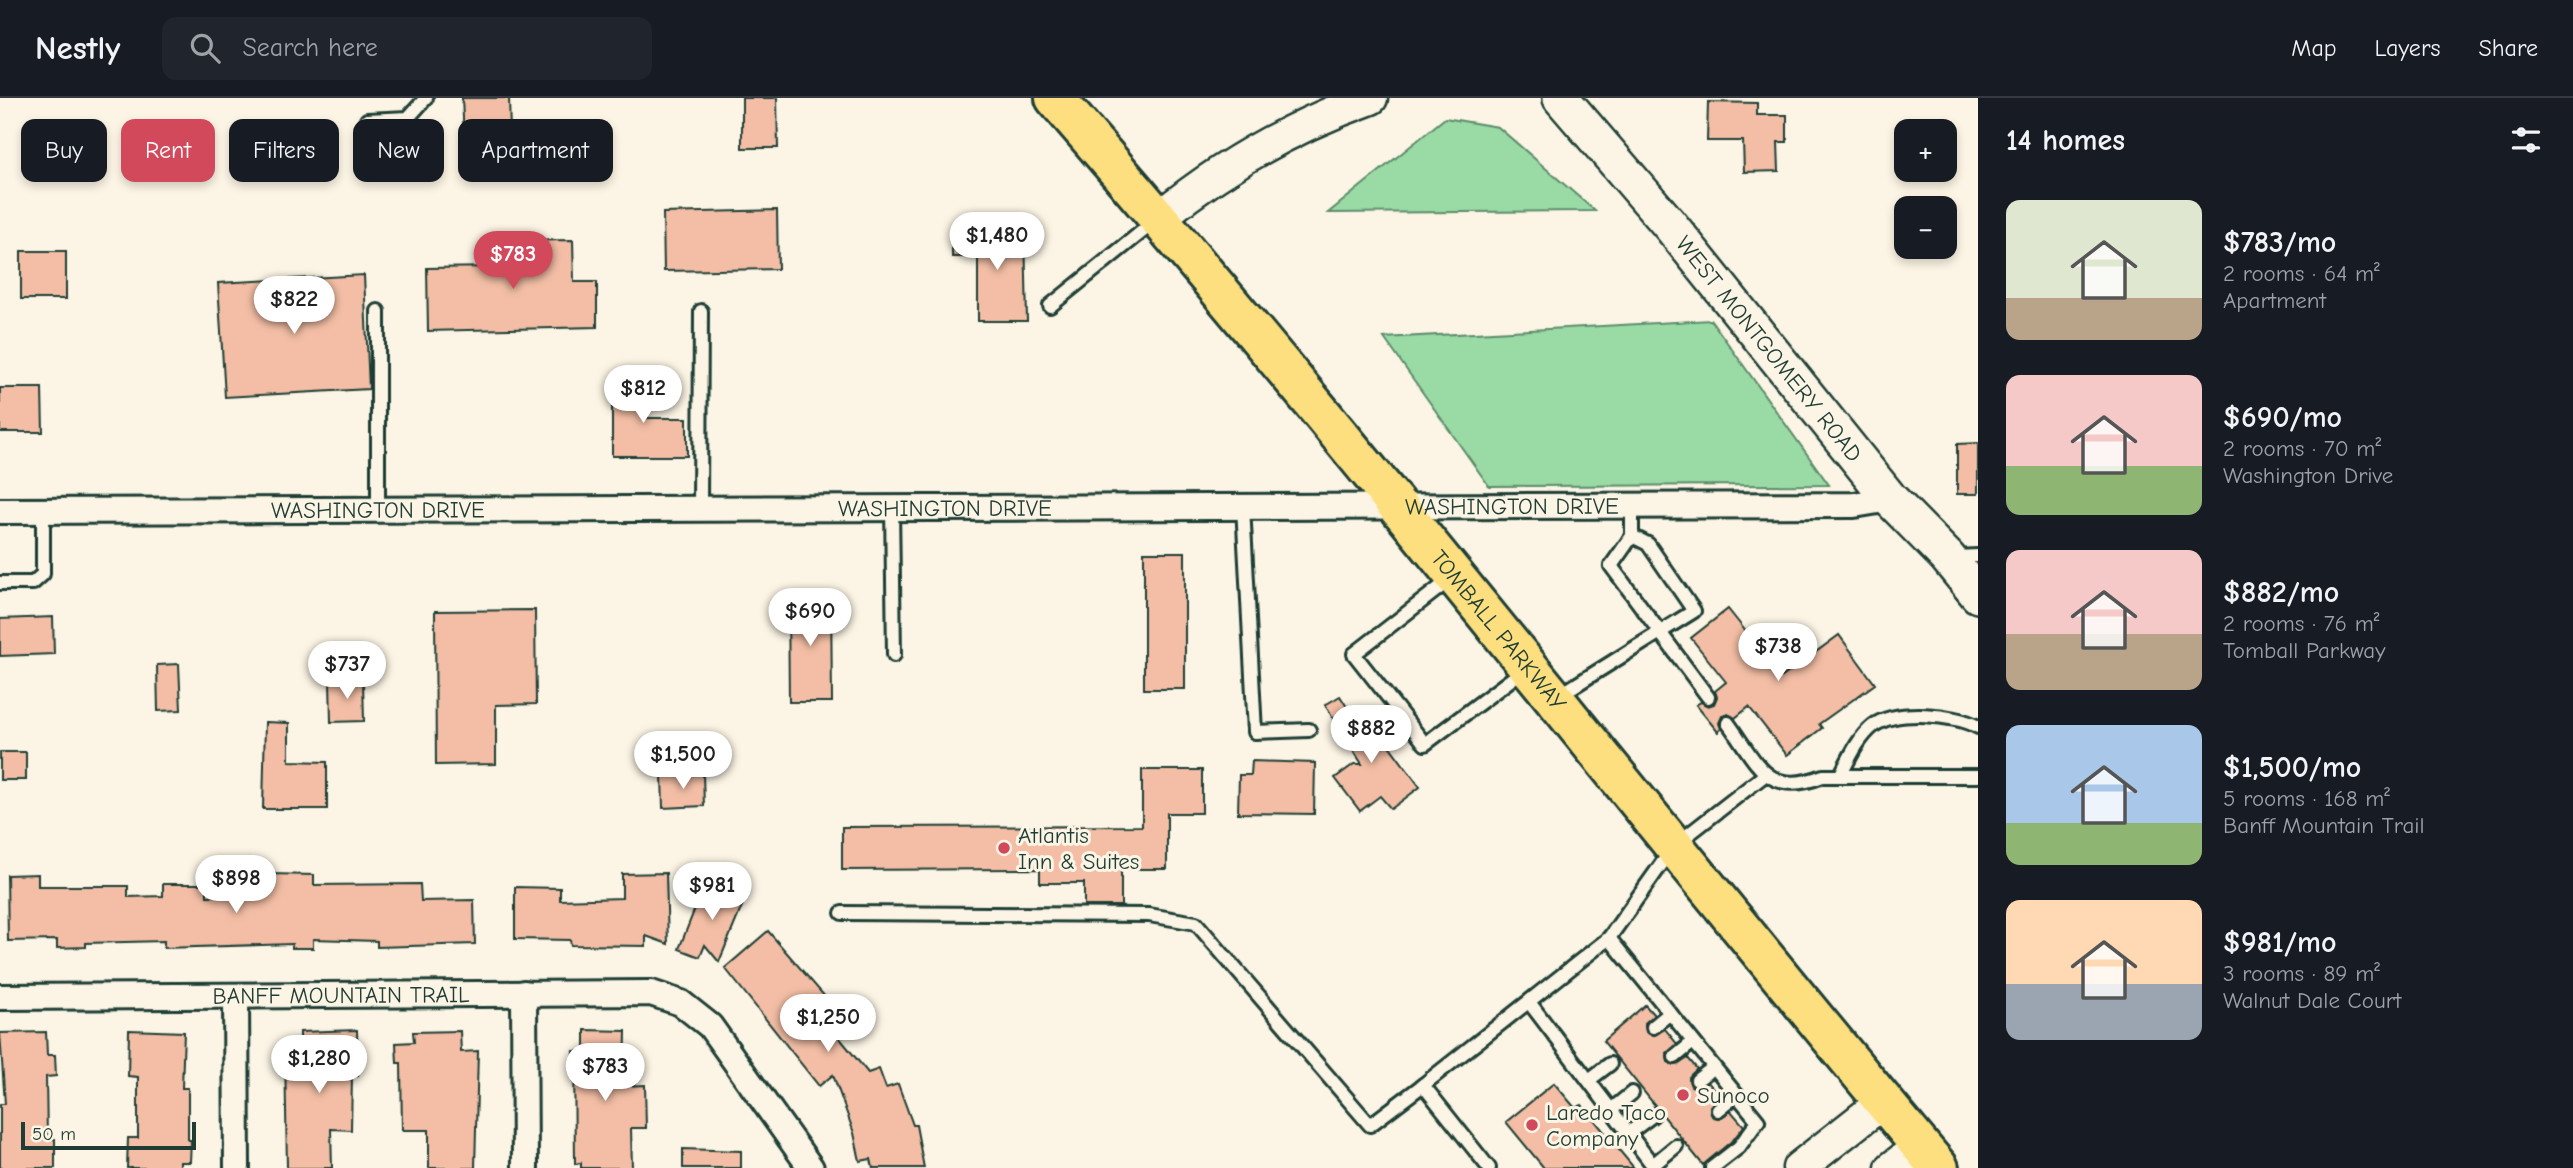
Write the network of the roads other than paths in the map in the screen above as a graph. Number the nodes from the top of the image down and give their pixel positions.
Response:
1 (426, 98) edge
2 (1055, 98) edge
3 (1371, 98) edge
4 (1561, 98) edge
5 (388, 119) edge
6 (1160, 217) junction
7 (1050, 306) dead end
8 (378, 311) dead end
9 (701, 311) dead end
10 (1890, 499) junction
11 (1398, 505) junction
12 (1632, 505) junction
13 (1243, 506) junction
14 (892, 507) junction
15 (700, 508) junction
16 (378, 509) junction
17 (0, 511) edge
18 (43, 511) junction
19 (1632, 536) junction
20 (1963, 557) edge
21 (1455, 576) junction
22 (0, 583) edge
23 (1978, 595) edge
24 (1658, 631) junction
25 (894, 655) dead end
26 (1529, 666) junction
27 (1707, 696) dead end
28 (1556, 698) junction
29 (1728, 723) dead end
30 (1978, 727) edge
31 (1309, 730) dead end
32 (1766, 774) junction
33 (1840, 776) junction
34 (1978, 776) edge
35 (1675, 845) junction
36 (842, 913) dead end
37 (1609, 938) junction
38 (524, 993) junction
39 (236, 996) junction
40 (0, 997) edge
41 (1529, 1002) junction
42 (1670, 1013) junction
43 (1653, 1027) dead end
44 (1693, 1042) junction
45 (1675, 1057) dead end
46 (1610, 1064) dead end
47 (1714, 1067) junction
48 (1588, 1080) junction
49 (1697, 1080) dead end
50 (1423, 1085) junction
51 (1632, 1093) dead end
52 (1737, 1096) junction
53 (1883, 1102) junction
54 (1611, 1110) junction
55 (1718, 1110) dead end
56 (1653, 1115) dead end
57 (1629, 1133) junction
58 (1676, 1146) dead end
59 (1917, 1160) edge
60 (1654, 1166) edge
61 (237, 1168) edge
62 (525, 1168) edge
63 (811, 1168) edge
64 (1489, 1168) edge
65 (1712, 1168) edge
66 (1799, 1168) edge

1 - 5 lane
2 - 6 main road, TOMBALL PARKWAY
3 - 6 street
4 - 10 main road, WEST MONTGOMERY ROAD
6 - 7 lane
6 - 11 main road, TOMBALL PARKWAY
8 - 16 lane
9 - 15 lane
10 - 12 street, WASHINGTON DRIVE
10 - 20 main road, WEST MONTGOMERY ROAD
11 - 12 street, WASHINGTON DRIVE
11 - 13 street, WASHINGTON DRIVE
11 - 21 main road, TOMBALL PARKWAY
12 - 19 lane
13 - 14 street, WASHINGTON DRIVE
13 - 31 lane
14 - 15 street, WASHINGTON DRIVE
14 - 25 lane
15 - 16 street, WASHINGTON DRIVE
16 - 18 street, WASHINGTON DRIVE
17 - 18 street, WASHINGTON DRIVE
18 - 22 lane
19 - 24 lane
19 - 24 lane
20 - 23 main road, WEST MONTGOMERY ROAD
21 - 26 main road, TOMBALL PARKWAY
21 - 26 lane
24 - 27 lane
24 - 28 lane
26 - 28 main road, TOMBALL PARKWAY
28 - 35 main road, TOMBALL PARKWAY
29 - 32 lane
30 - 33 lane
32 - 33 lane
32 - 35 lane
33 - 34 lane
35 - 37 lane
35 - 53 main road, TOMBALL PARKWAY
36 - 50 lane
37 - 41 lane
37 - 42 lane
38 - 39 street, BANFF MOUNTAIN TRAIL
38 - 62 street
38 - 63 street, BANFF MOUNTAIN TRAIL
39 - 40 street, BANFF MOUNTAIN TRAIL
39 - 61 street
41 - 48 lane
41 - 50 lane
42 - 43 lane
42 - 44 lane
44 - 45 lane
44 - 47 lane
46 - 48 lane
47 - 49 lane
47 - 52 lane
48 - 54 lane
50 - 64 lane
51 - 54 lane
52 - 55 lane
52 - 65 lane
53 - 59 main road, TOMBALL PARKWAY
53 - 66 street
54 - 57 lane
56 - 57 lane
57 - 60 lane
58 - 60 lane

